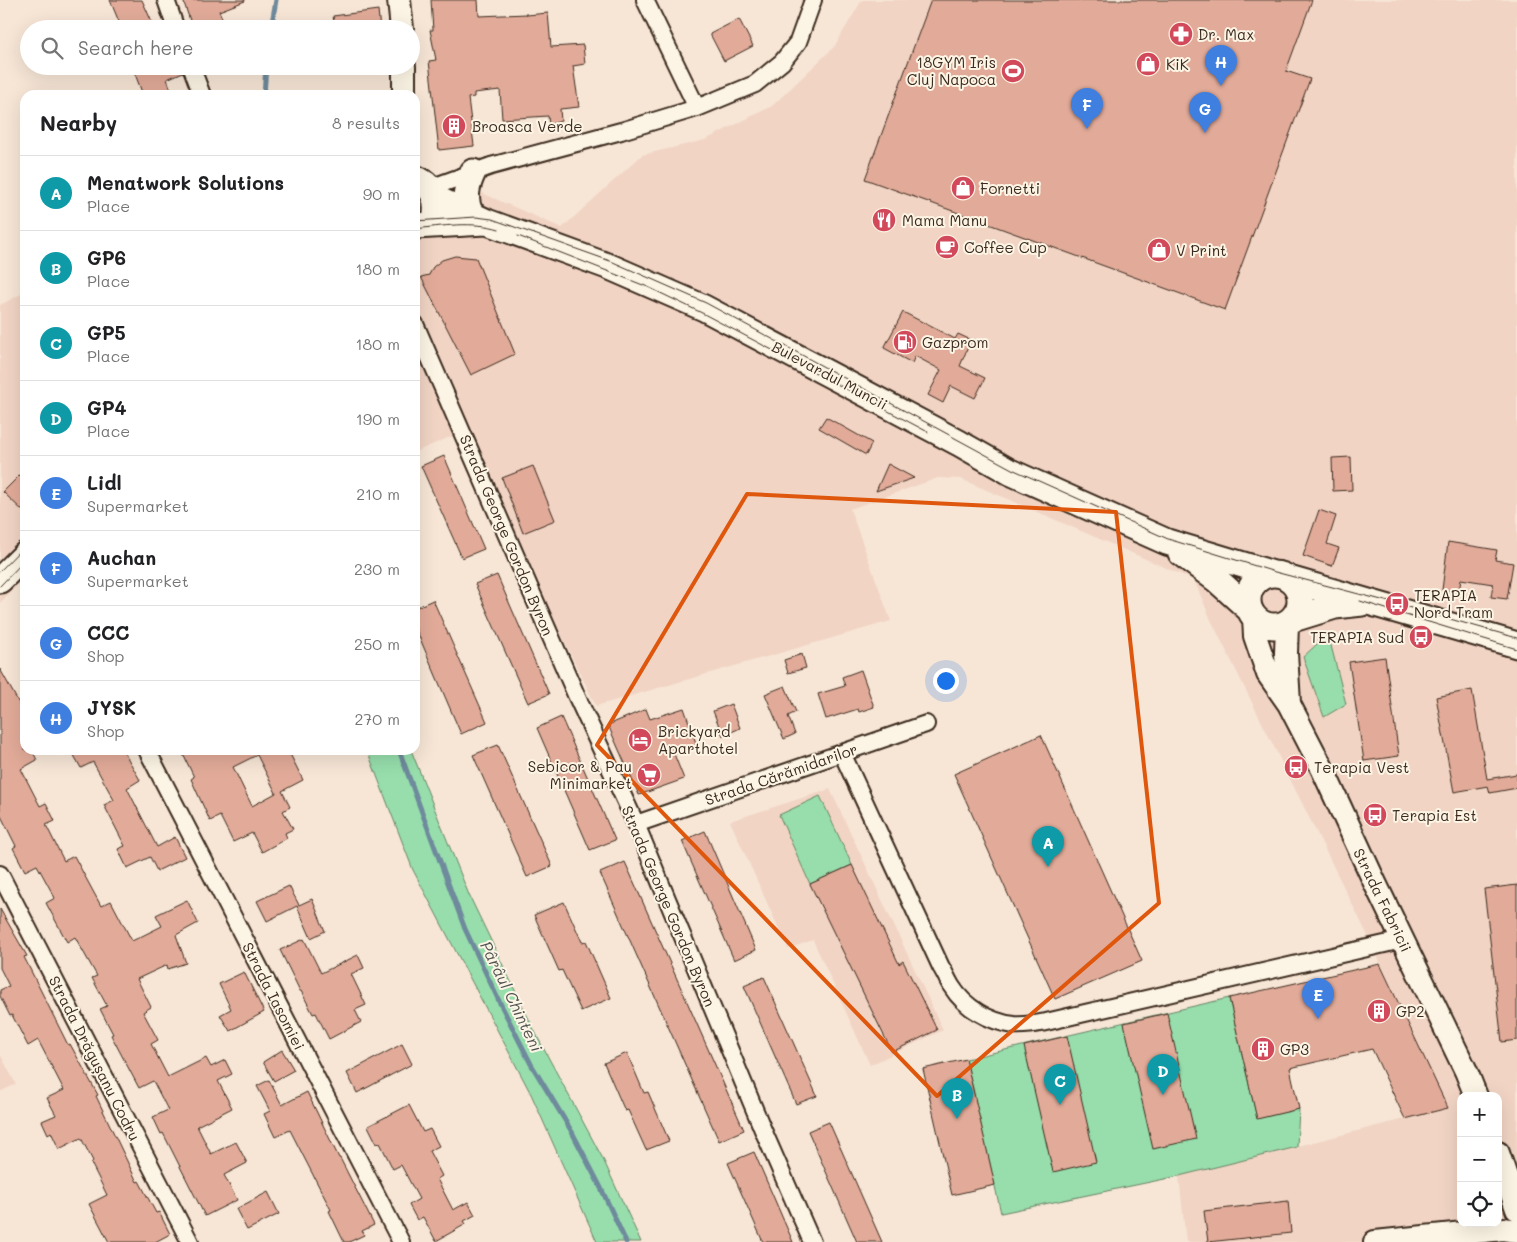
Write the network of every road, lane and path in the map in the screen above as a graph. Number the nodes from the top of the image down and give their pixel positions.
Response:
1 (166, 0) edge
2 (399, 0) edge
3 (645, 0) edge
4 (813, 0) edge
5 (173, 20) edge
6 (401, 20) edge
7 (194, 75) edge
8 (404, 75) edge
9 (200, 90) edge
10 (404, 90) edge
11 (697, 108) junction
12 (473, 172) junction
13 (427, 188) edge
14 (479, 217) junction
15 (423, 225) edge
16 (420, 336) edge
17 (1167, 542) junction
18 (20, 559) edge
19 (1281, 576) junction
20 (0, 580) edge
21 (1370, 602) junction
22 (1251, 613) junction
23 (1290, 621) junction
24 (1517, 645) edge
25 (1289, 704) junction
26 (926, 724) dead end
27 (842, 753) junction
28 (150, 755) edge
29 (636, 824) junction
30 (0, 874) edge
31 (1402, 940) junction
32 (1474, 1092) edge
33 (1502, 1146) edge
34 (1502, 1166) edge
35 (1517, 1167) edge
36 (1517, 1209) edge
37 (1512, 1227) edge
38 (190, 1242) edge
39 (401, 1242) edge
40 (812, 1242) edge
41 (1375, 1242) edge

1 - 5 street
2 - 6 main road
3 - 11 street
4 - 11 street
7 - 9 street
8 - 10 main road
11 - 12 street
12 - 13 street
12 - 14 main road
13 - 14 main road, Bulevardul Muncii
13 - 15 main road
14 - 15 main road, Bulevardul Muncii
14 - 17 main road, Bulevardul Muncii
16 - 29 street, Strada George Gordon Byron
17 - 19 main road, Bulevardul Muncii
17 - 22 main road, Bulevardul Muncii
18 - 20 main road
19 - 21 main road, Bulevardul Muncii
19 - 22 main road
19 - 23 main road
21 - 23 main road, Bulevardul Muncii
21 - 24 main road, Bulevardul Muncii
22 - 23 main road
22 - 25 main road, Strada Fabricii
23 - 25 main road, Strada Fabricii
25 - 31 main road, Strada Fabricii
26 - 27 street, Strada Cărămidarilor
27 - 29 street, Strada Cărămidarilor
27 - 31 street
28 - 39 street, Strada Iasomiei
29 - 40 street, Strada George Gordon Byron
30 - 38 street, Strada Drăgușanu Codru
31 - 32 main road, Strada Fabricii
33 - 35 main road
34 - 36 main road
37 - 41 main road

